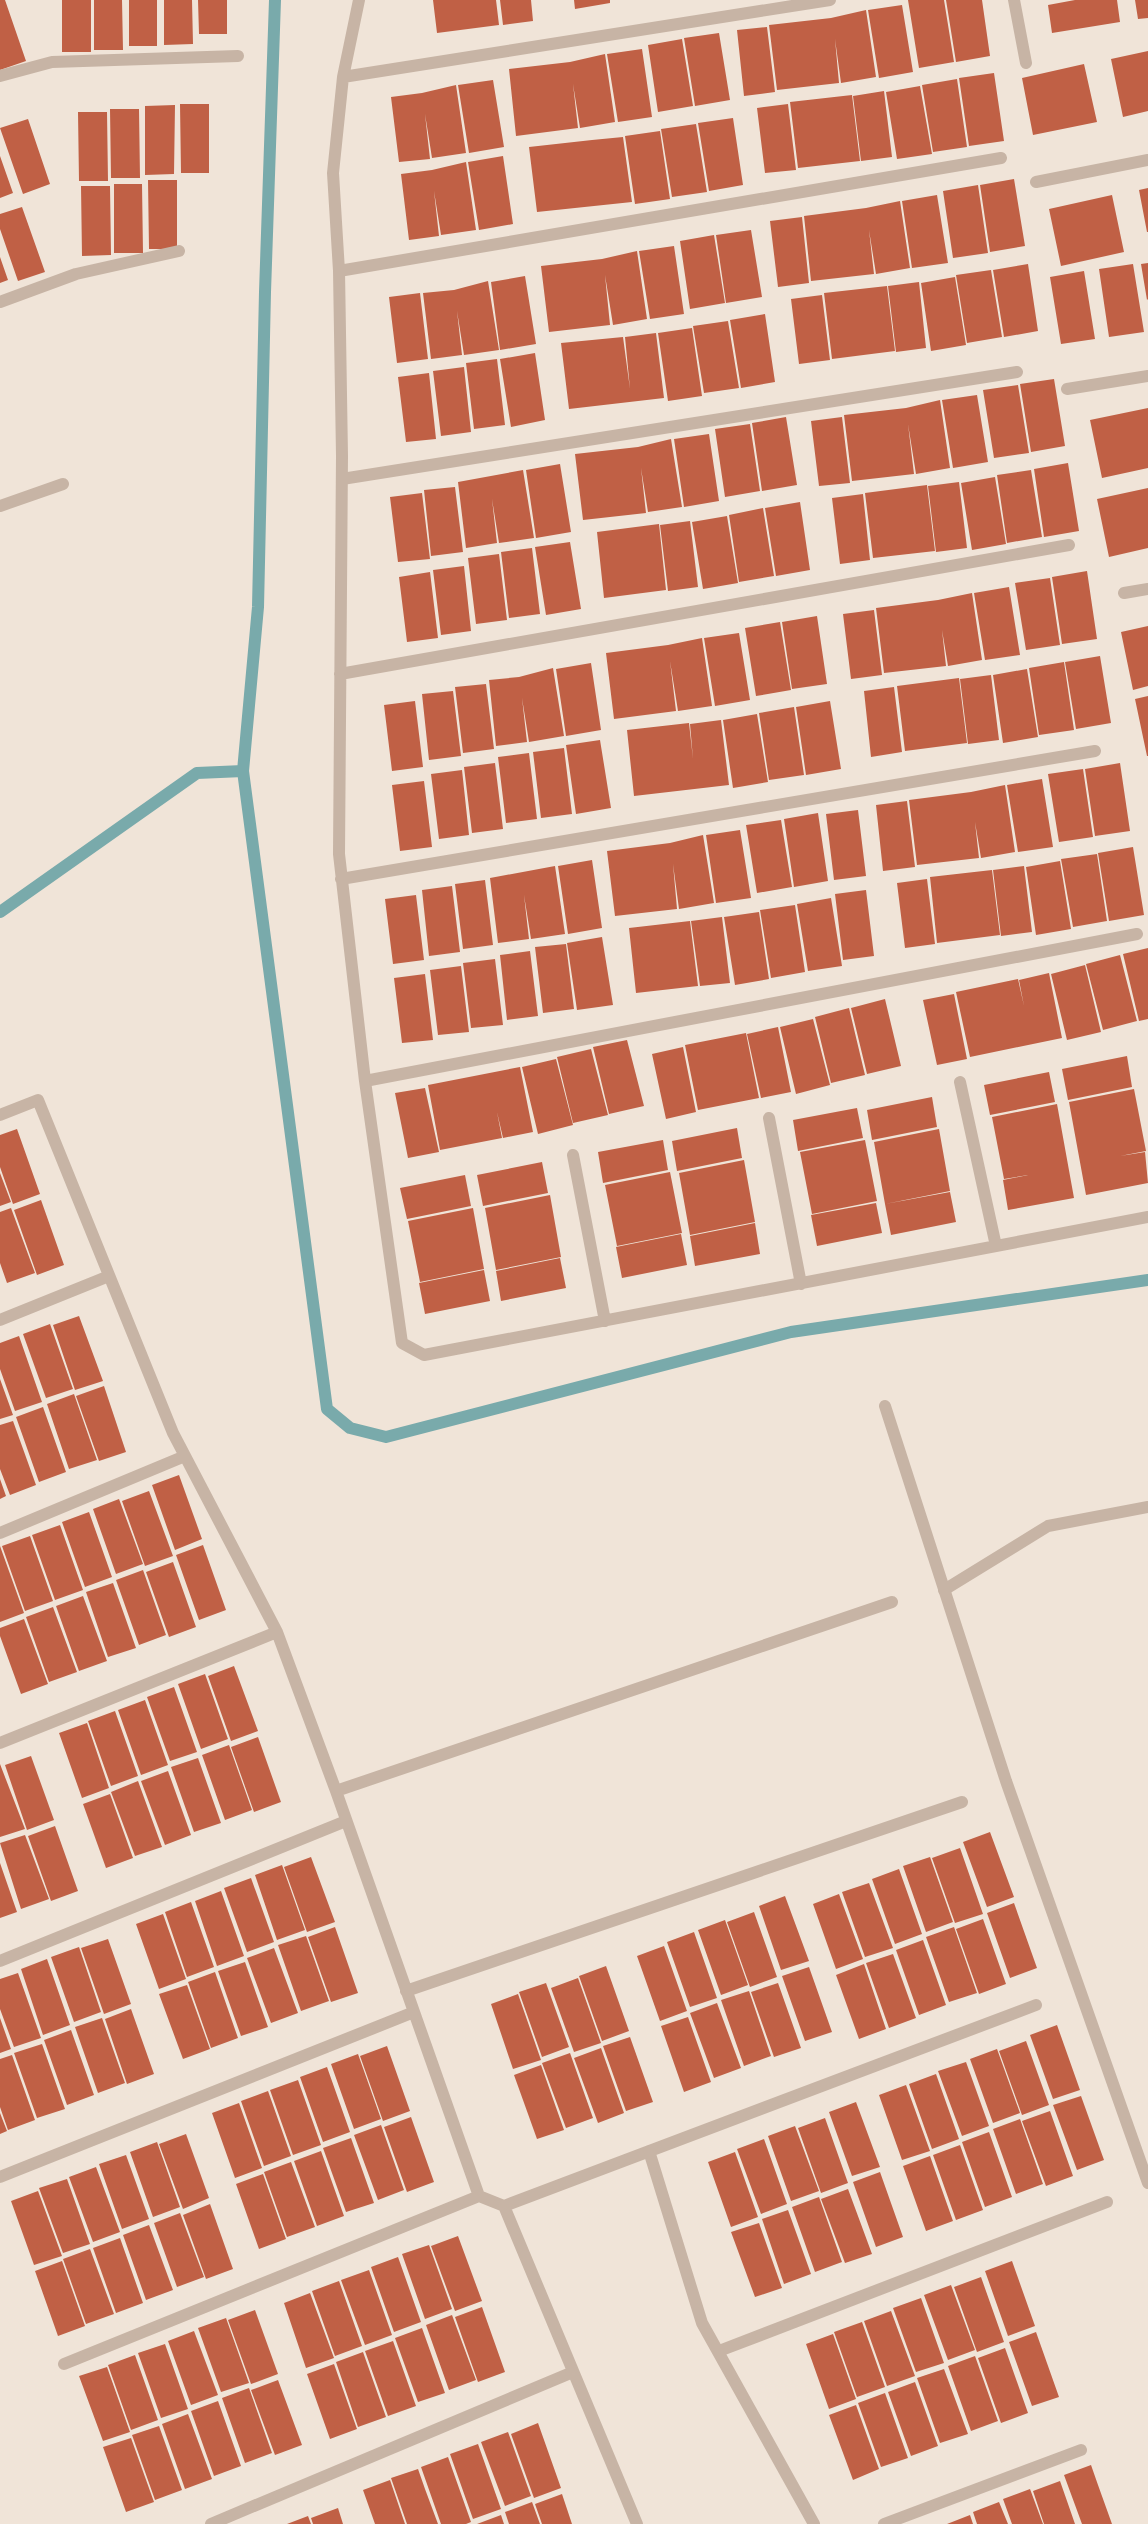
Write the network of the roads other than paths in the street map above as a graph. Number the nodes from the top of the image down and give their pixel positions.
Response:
1 (360, 0) edge
2 (830, 0) edge
3 (1014, 0) edge
4 (238, 56) dead end
5 (1026, 63) dead end
6 (0, 76) edge
7 (343, 77) junction
8 (1001, 158) dead end
9 (1148, 160) edge
10 (1036, 182) dead end
11 (178, 251) dead end
12 (339, 270) junction
13 (0, 302) edge
14 (1017, 372) dead end
15 (1148, 376) edge
16 (1067, 389) dead end
17 (342, 479) junction
18 (64, 484) dead end
19 (0, 506) edge
20 (1069, 545) dead end
21 (1148, 589) edge
22 (1124, 593) dead end
23 (340, 674) junction
24 (1095, 751) dead end
25 (341, 879) junction
26 (1137, 934) dead end
27 (365, 1082) junction
28 (960, 1082) dead end
29 (0, 1115) edge
30 (769, 1118) dead end
31 (573, 1154) dead end
32 (1148, 1217) edge
33 (996, 1246) junction
34 (109, 1276) junction
35 (801, 1284) junction
36 (0, 1320) edge
37 (605, 1321) junction
38 (885, 1406) dead end
39 (185, 1456) junction
40 (1148, 1507) edge
41 (0, 1533) edge
42 (944, 1590) junction
43 (892, 1602) dead end
44 (277, 1632) junction
45 (0, 1743) edge
46 (336, 1791) junction
47 (962, 1802) dead end
48 (346, 1820) junction
49 (0, 1961) edge
50 (406, 1991) junction
51 (1036, 2005) dead end
52 (414, 2012) junction
53 (649, 2151) junction
54 (0, 2177) edge
55 (1148, 2183) edge
56 (479, 2196) junction
57 (1107, 2202) dead end
58 (504, 2206) junction
59 (719, 2352) junction
60 (64, 2364) dead end
61 (573, 2372) junction
62 (1081, 2450) dead end
63 (211, 2524) edge
64 (637, 2524) edge
65 (814, 2524) edge
66 (884, 2524) edge

1 - 7 street
2 - 7 street
3 - 5 street
4 - 6 street
7 - 12 street
8 - 12 street
9 - 10 street
11 - 13 street
12 - 17 street
14 - 17 street
15 - 16 street
17 - 23 street
18 - 19 street
20 - 23 street
21 - 22 street
23 - 25 street
24 - 25 street
25 - 27 street
26 - 27 street
27 - 37 street
28 - 33 street
29 - 34 street
30 - 35 street
31 - 37 street
32 - 33 street
33 - 35 street
34 - 36 street
34 - 39 street
35 - 37 street
38 - 42 street
39 - 41 street
39 - 44 street
40 - 42 street
42 - 55 street
43 - 46 street
44 - 45 street
44 - 46 street
46 - 48 street
47 - 50 street
48 - 49 street
48 - 50 street
50 - 52 street
51 - 53 street
52 - 54 street
52 - 56 street
53 - 58 street
53 - 59 street
56 - 58 street
56 - 60 street
57 - 59 street
58 - 61 street
59 - 65 street
61 - 63 street
61 - 64 street
62 - 66 street

